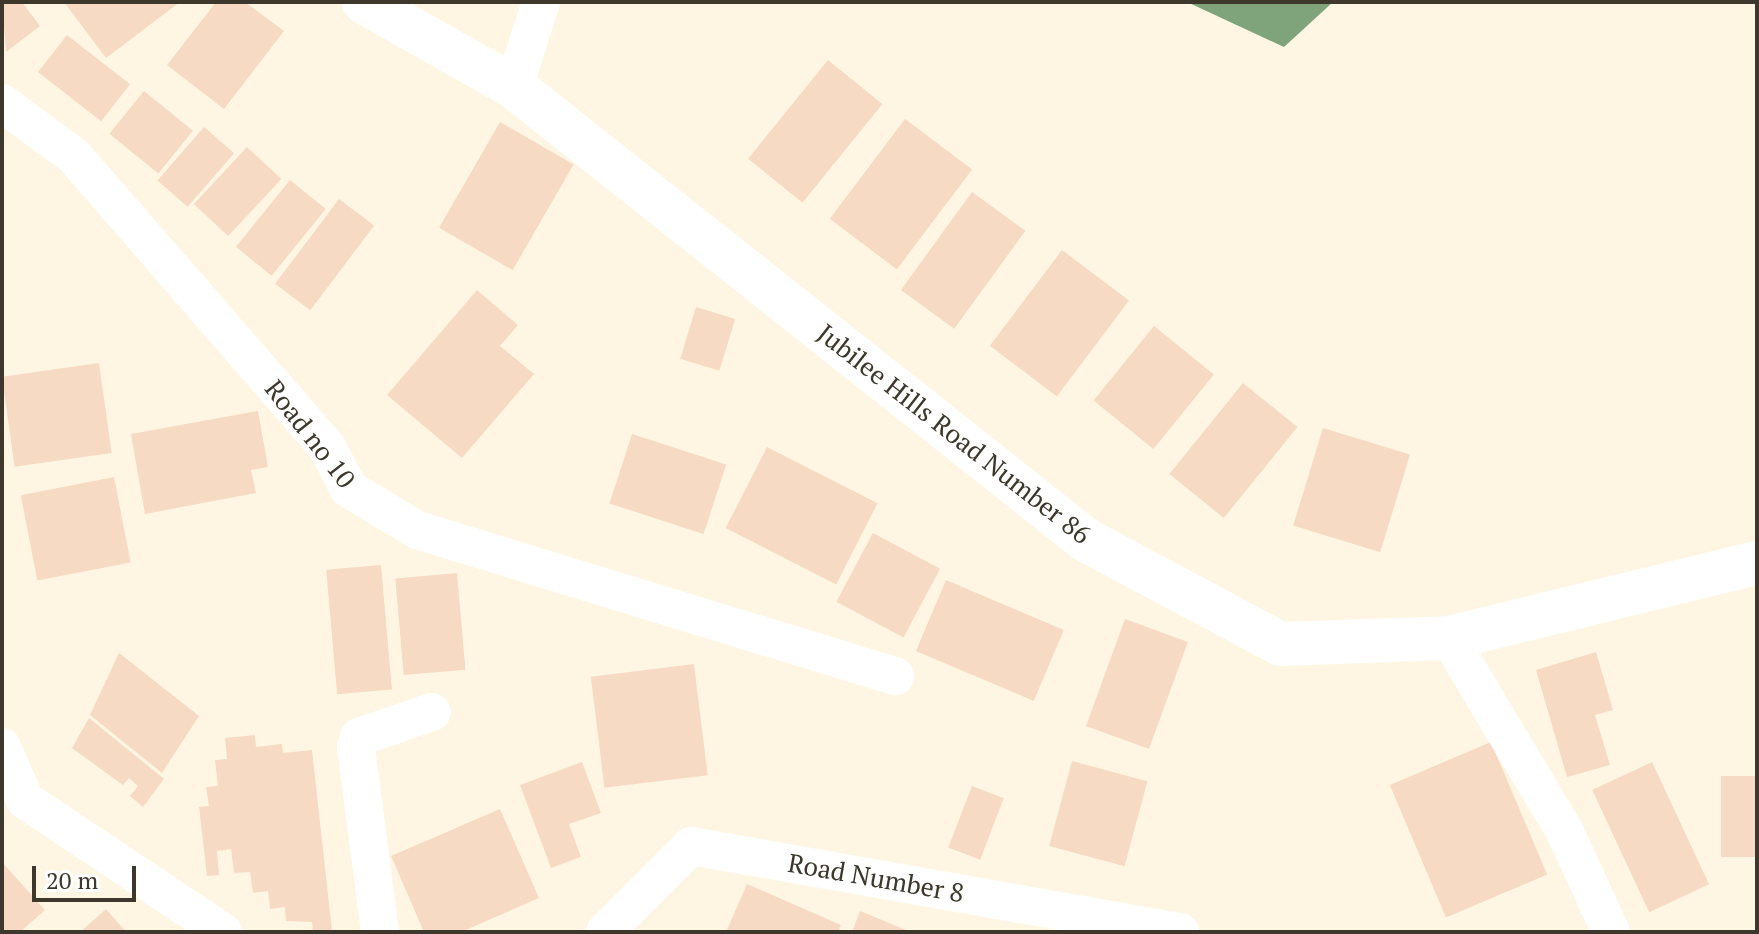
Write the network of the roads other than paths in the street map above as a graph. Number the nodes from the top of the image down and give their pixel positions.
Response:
1 (364, 2) edge
2 (541, 2) edge
3 (514, 87) junction
4 (2, 103) edge
5 (1757, 563) edge
6 (1449, 638) junction
7 (895, 676) dead end
8 (432, 712) dead end
9 (2, 747) edge
10 (223, 932) edge
11 (380, 932) edge
12 (605, 932) edge
13 (1181, 932) edge
14 (1611, 932) edge

1 - 3 street, Jubilee Hills Road Number 86
2 - 3 street
3 - 6 street, Jubilee Hills Road Number 86
4 - 7 street, Road no 10
5 - 6 street, Jubilee Hills Road Number 86
6 - 14 street
8 - 11 street
9 - 10 street
12 - 13 street, Road Number 8

